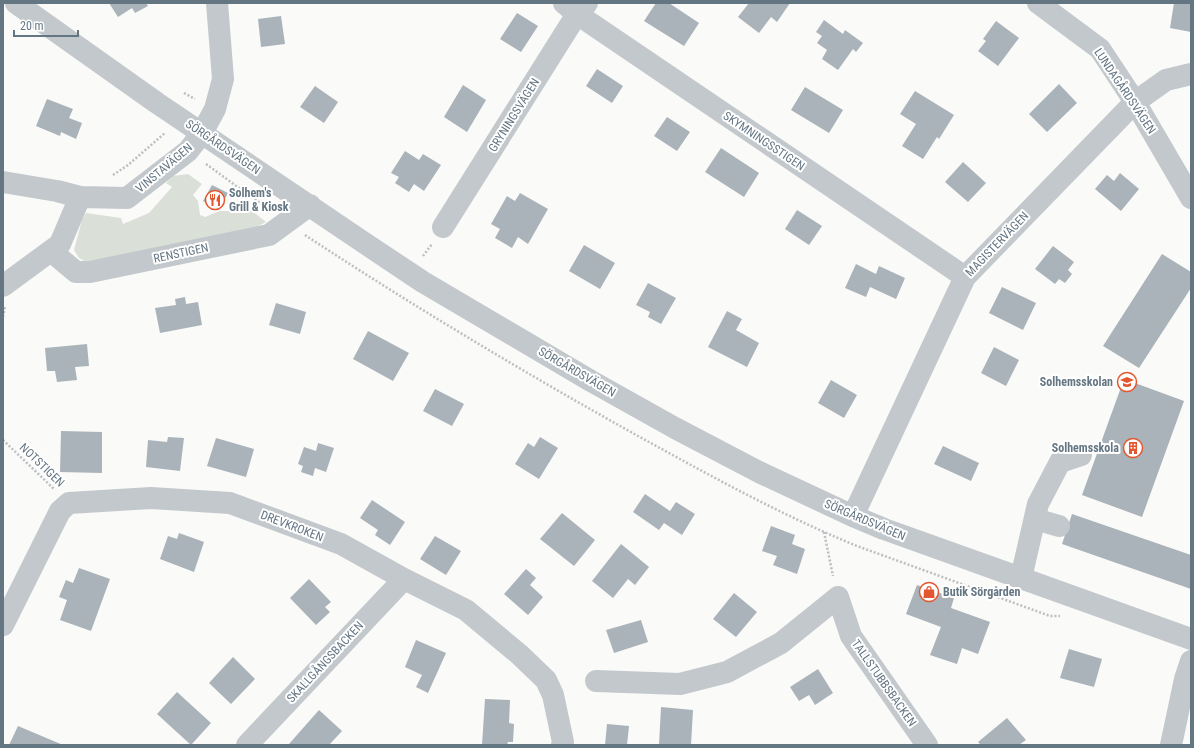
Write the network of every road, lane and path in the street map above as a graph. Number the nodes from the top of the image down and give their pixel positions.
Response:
1 (16, 3) edge
2 (218, 3) edge
3 (1038, 3) edge
4 (576, 7) edge
5 (1191, 74) edge
6 (181, 92) dead end
7 (1135, 102) junction
8 (215, 109) junction
9 (166, 132) dead end
10 (202, 133) junction
11 (111, 177) dead end
12 (3, 182) edge
13 (80, 197) junction
14 (1191, 198) edge
15 (310, 206) junction
16 (443, 227) dead end
17 (51, 251) junction
18 (965, 277) junction
19 (3, 286) edge
20 (3, 440) edge
21 (1081, 455) dead end
22 (69, 503) junction
23 (853, 516) junction
24 (1034, 519) junction
25 (1059, 526) dead end
26 (823, 532) dead end
27 (1021, 578) junction
28 (404, 579) junction
29 (838, 596) junction
30 (3, 625) edge
31 (1191, 639) edge
32 (1191, 661) edge
33 (596, 681) dead end
34 (247, 745) edge
35 (562, 745) edge
36 (927, 745) edge
37 (1171, 745) edge

1 - 10 street, SÖRGÅRDSVÄGEN
2 - 8 street, VINSTAVÄGEN
3 - 7 street, LUNDAGÅRDSVÄGEN
4 - 16 street, GRYNINGSVÄGEN
4 - 18 street, SKYMNINGSSTIGEN
5 - 7 street, MAGISTERVÄGEN
6 - 8 path
7 - 14 street, LUNDAGÅRDSVÄGEN
7 - 18 street, MAGISTERVÄGEN
8 - 10 street, VINSTAVÄGEN
9 - 11 path
10 - 13 street, VINSTAVÄGEN
10 - 15 street, SÖRGÅRDSVÄGEN
12 - 13 street, VINSTAVÄGEN
13 - 17 street
15 - 17 street, RENSTIGEN
15 - 23 street, SÖRGÅRDSVÄGEN
17 - 19 street
18 - 23 street, MAGISTERVÄGEN
20 - 22 path, NOTSTIGEN
21 - 24 street
22 - 28 street, DREVKROKEN
22 - 30 street
23 - 27 street, SÖRGÅRDSVÄGEN
24 - 25 street
24 - 27 street
26 - 29 path
27 - 31 street, SÖRGÅRDSVÄGEN
28 - 34 street, SKALLGÅNGSBACKEN
28 - 35 street, DREVKROKEN
29 - 33 street
29 - 36 street, TALLSTUBBSBACKEN
32 - 37 street

